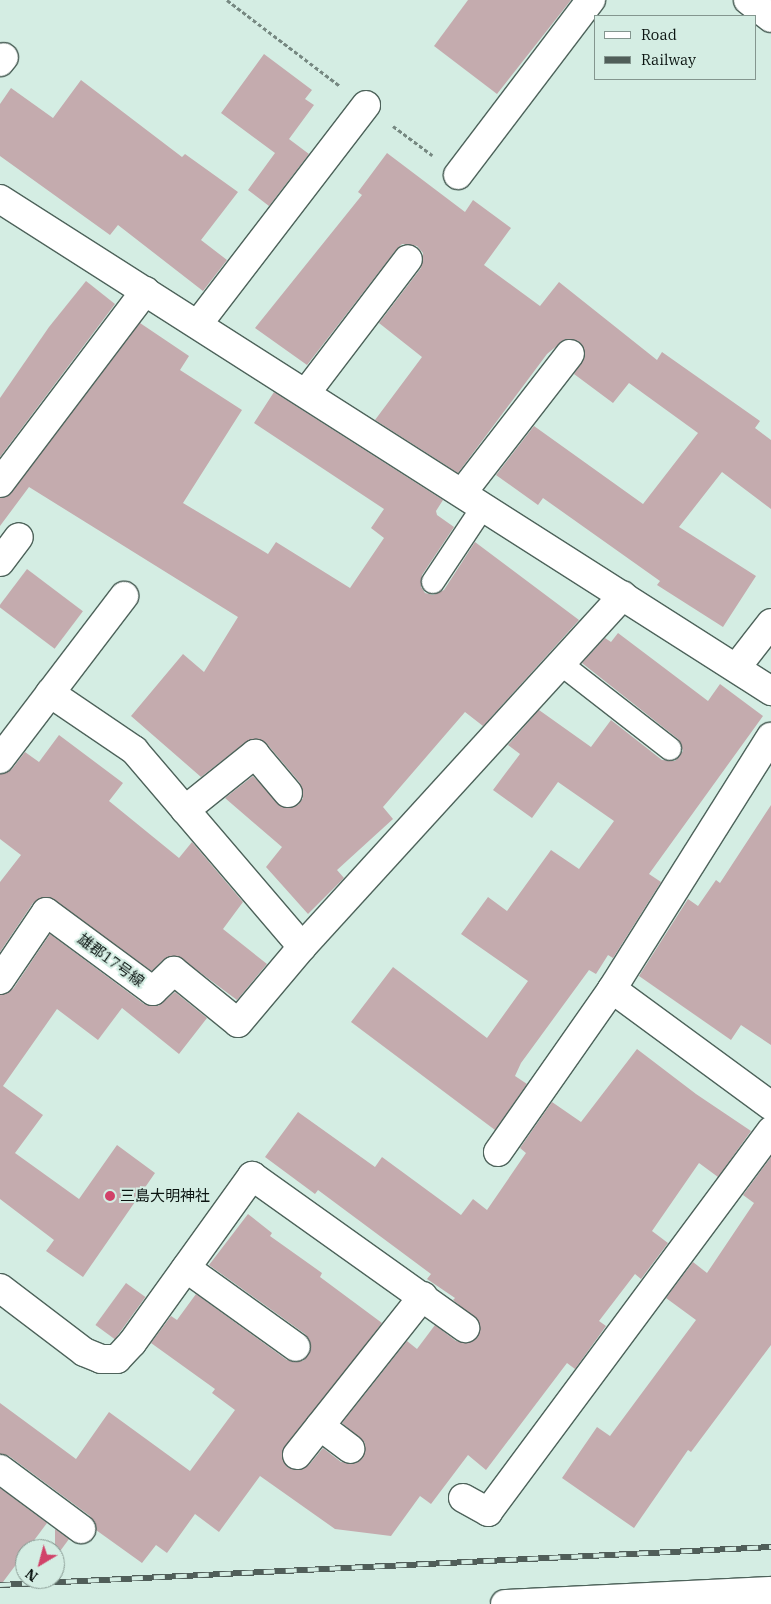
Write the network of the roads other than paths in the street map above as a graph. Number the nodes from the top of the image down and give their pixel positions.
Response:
1 (591, 0) edge
2 (748, 0) edge
3 (771, 18) edge
4 (366, 105) dead end
5 (458, 175) dead end
6 (0, 198) edge
7 (408, 259) dead end
8 (145, 291) junction
9 (198, 324) junction
10 (570, 354) dead end
11 (306, 394) junction
12 (0, 483) edge
13 (472, 500) junction
14 (18, 538) dead end
15 (0, 562) edge
16 (433, 582) dead end
17 (623, 595) junction
18 (124, 596) dead end
19 (771, 623) edge
20 (560, 664) junction
21 (736, 668) junction
22 (771, 691) edge
23 (50, 693) junction
24 (771, 737) edge
25 (670, 749) dead end
26 (0, 759) edge
27 (288, 793) dead end
28 (185, 810) junction
29 (302, 947) junction
30 (0, 980) edge
31 (612, 989) junction
32 (771, 1106) edge
33 (771, 1131) edge
34 (498, 1152) dead end
35 (186, 1268) junction
36 (0, 1288) edge
37 (423, 1296) junction
38 (465, 1328) dead end
39 (296, 1347) dead end
40 (320, 1426) junction
41 (350, 1449) dead end
42 (297, 1455) dead end
43 (0, 1469) edge
44 (463, 1498) dead end
45 (81, 1529) dead end
46 (771, 1591) edge
47 (505, 1604) edge

1 - 5 street
2 - 3 street
4 - 9 street
6 - 8 street
7 - 11 street
8 - 9 street
8 - 12 street
9 - 11 street
10 - 13 street
11 - 13 street
13 - 16 lane
13 - 17 street
14 - 15 street
17 - 20 street
17 - 21 street
18 - 23 street
19 - 21 street
20 - 25 lane
20 - 29 street
21 - 22 street
23 - 26 street
23 - 28 street
24 - 31 street
27 - 28 street
28 - 29 street
29 - 30 street, 雄郡17号線
31 - 32 street
31 - 34 street
33 - 44 street
35 - 36 street
35 - 37 street
35 - 39 street
37 - 38 street
37 - 40 street
40 - 41 street
40 - 42 street
43 - 45 street
46 - 47 street

